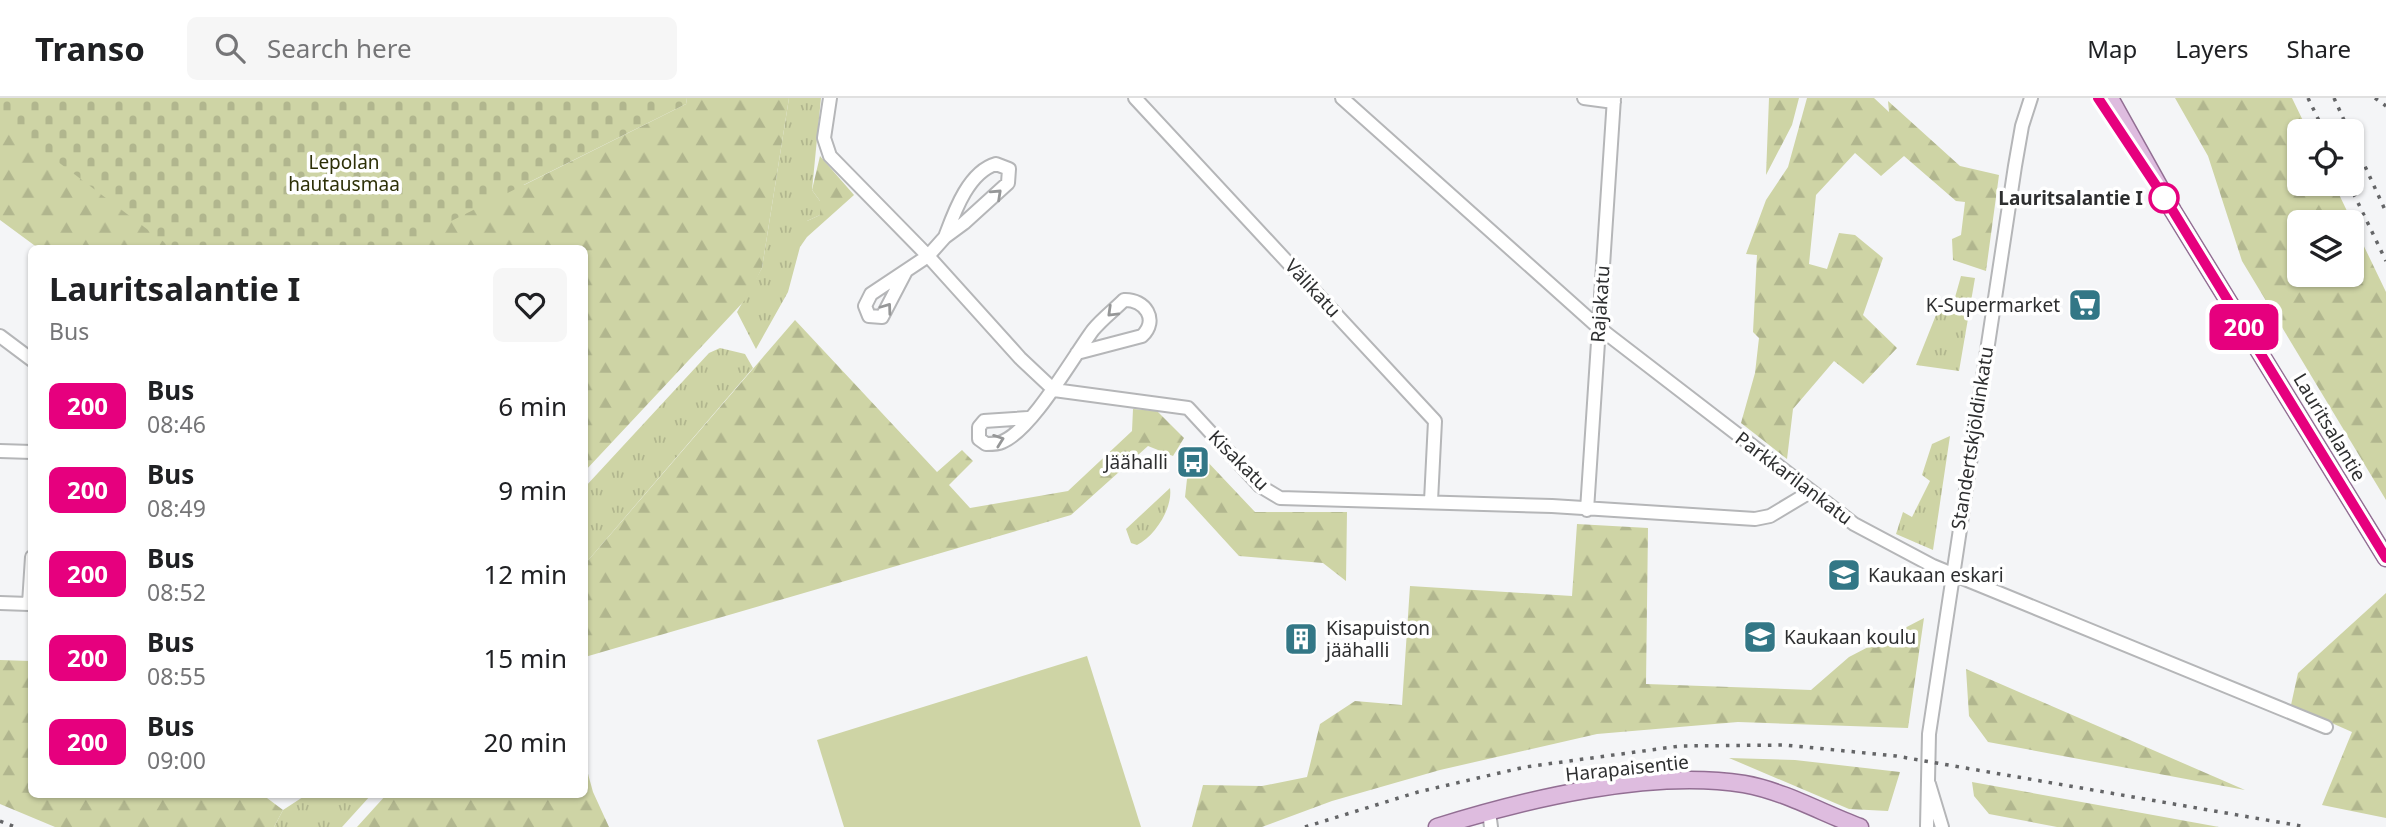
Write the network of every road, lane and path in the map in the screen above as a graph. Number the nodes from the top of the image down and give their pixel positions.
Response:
1 (830, 98) edge
2 (1135, 98) edge
3 (1342, 98) edge
4 (1584, 98) edge
5 (2031, 98) edge
6 (2098, 98) edge
7 (2110, 98) edge
8 (1614, 100) edge
9 (2173, 211) junction
10 (944, 237) junction
11 (928, 256) junction
12 (906, 271) dead end
13 (1598, 327) junction
14 (0, 336) edge
15 (1077, 353) junction
16 (28, 357) edge
17 (1054, 390) junction
18 (1028, 418) dead end
19 (0, 451) edge
20 (28, 452) edge
21 (1810, 492) junction
22 (1431, 501) junction
23 (1587, 510) junction
24 (2386, 558) edge
25 (1951, 573) junction
26 (0, 603) edge
27 (28, 604) edge
28 (2326, 727) dead end
29 (1928, 779) junction
30 (1490, 819) edge
31 (1437, 827) edge
32 (1860, 827) edge
33 (1927, 827) edge
34 (1942, 827) edge

1 - 11 street
2 - 22 street, Välikatu
3 - 13 street, Parkkarilankatu
4 - 8 street
5 - 25 street, Standertskjöldinkatu
6 - 9 main road, Lauritsalantie
7 - 9 main road, Lauritsalantie
8 - 13 street, Rajakatu
9 - 24 main road, Lauritsalantie
10 -> 10 street
10 - 11 street
11 - 12 street
11 - 17 street
13 - 21 street, Parkkarilankatu
13 - 23 street, Rajakatu
14 - 16 street
15 -> 15 street
15 - 17 street
17 - 18 street
17 - 22 street, Kisakatu
19 - 20 street
21 - 23 street, Kisakatu
21 - 25 street, Parkkarilankatu
22 - 23 street, Kisakatu
25 - 28 street, Parkkarilankatu
25 - 29 street, Standertskjöldinkatu
26 - 27 street
29 - 33 street, Standertskjöldinkatu
29 - 34 street, Standertskjöldinkatu
30 - 31 main road, Harapaisentie
30 - 32 main road, Harapaisentie

